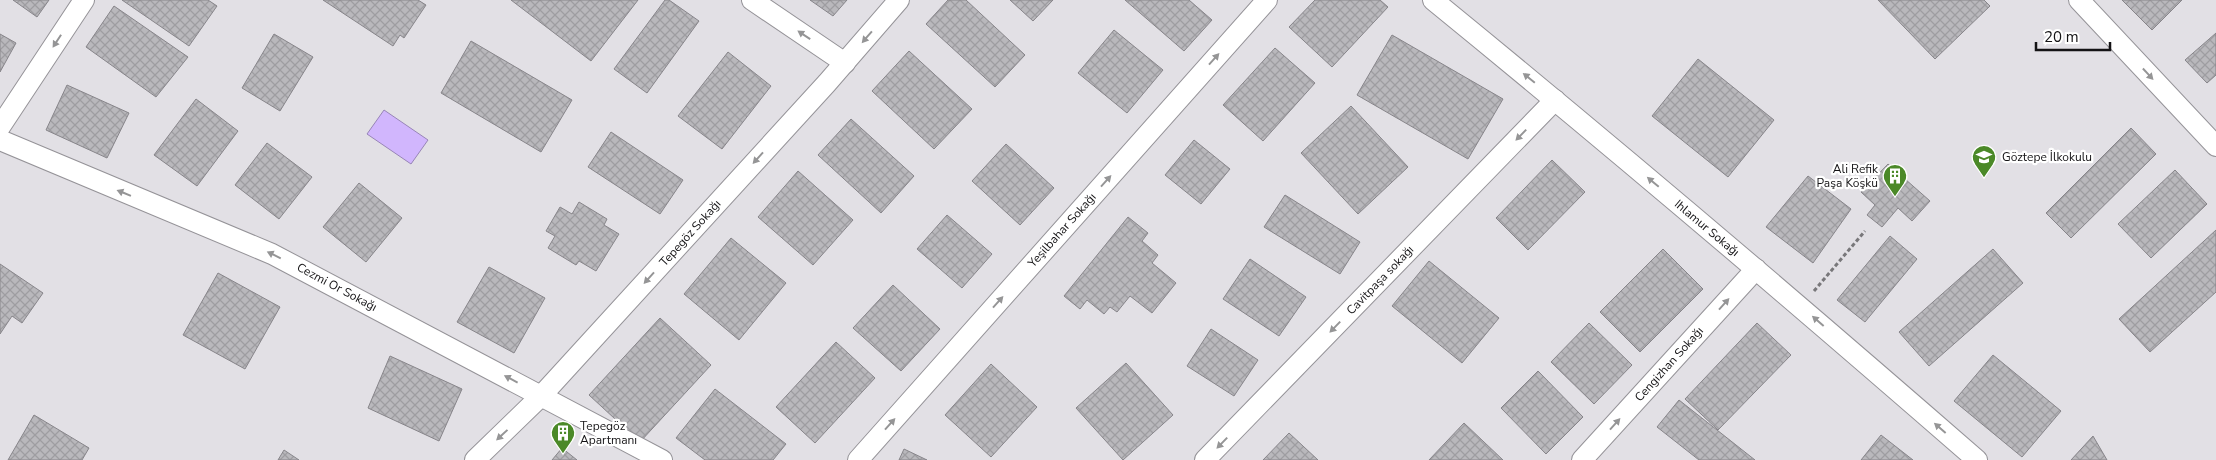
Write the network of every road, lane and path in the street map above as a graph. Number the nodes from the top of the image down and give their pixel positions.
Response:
1 (84, 0) edge
2 (752, 0) edge
3 (899, 0) edge
4 (1267, 0) edge
5 (1433, 0) edge
6 (2079, 0) edge
7 (845, 63) junction
8 (1555, 100) junction
9 (0, 127) edge
10 (0, 140) edge
11 (2216, 146) edge
12 (1865, 231) dead end
13 (1756, 269) junction
14 (1800, 306) junction
15 (542, 395) junction
16 (475, 460) edge
17 (662, 460) edge
18 (858, 460) edge
19 (1205, 460) edge
20 (1582, 460) edge
21 (1977, 460) edge

1 -> 9 street
7 -> 2 street
3 -> 7 street, Tepegöz Sokağı
18 -> 4 street, Yeşilbahar Sokağı
8 -> 5 street, Ihlamur Sokağı
6 -> 11 street
7 -> 15 street, Tepegöz Sokağı
13 -> 8 street, Ihlamur Sokağı
8 -> 19 street, Cavitpaşa sokağı
15 -> 10 street, Cezmi Or Sokağı
12 - 14 path
13 - 14 street, Ihlamur Sokağı
20 -> 13 street, Cengizhan Sokağı
21 -> 14 street, Ihlamur Sokağı
15 -> 16 street, Tepegöz Sokağı
15 - 17 street, Cezmi Or Sokağı

